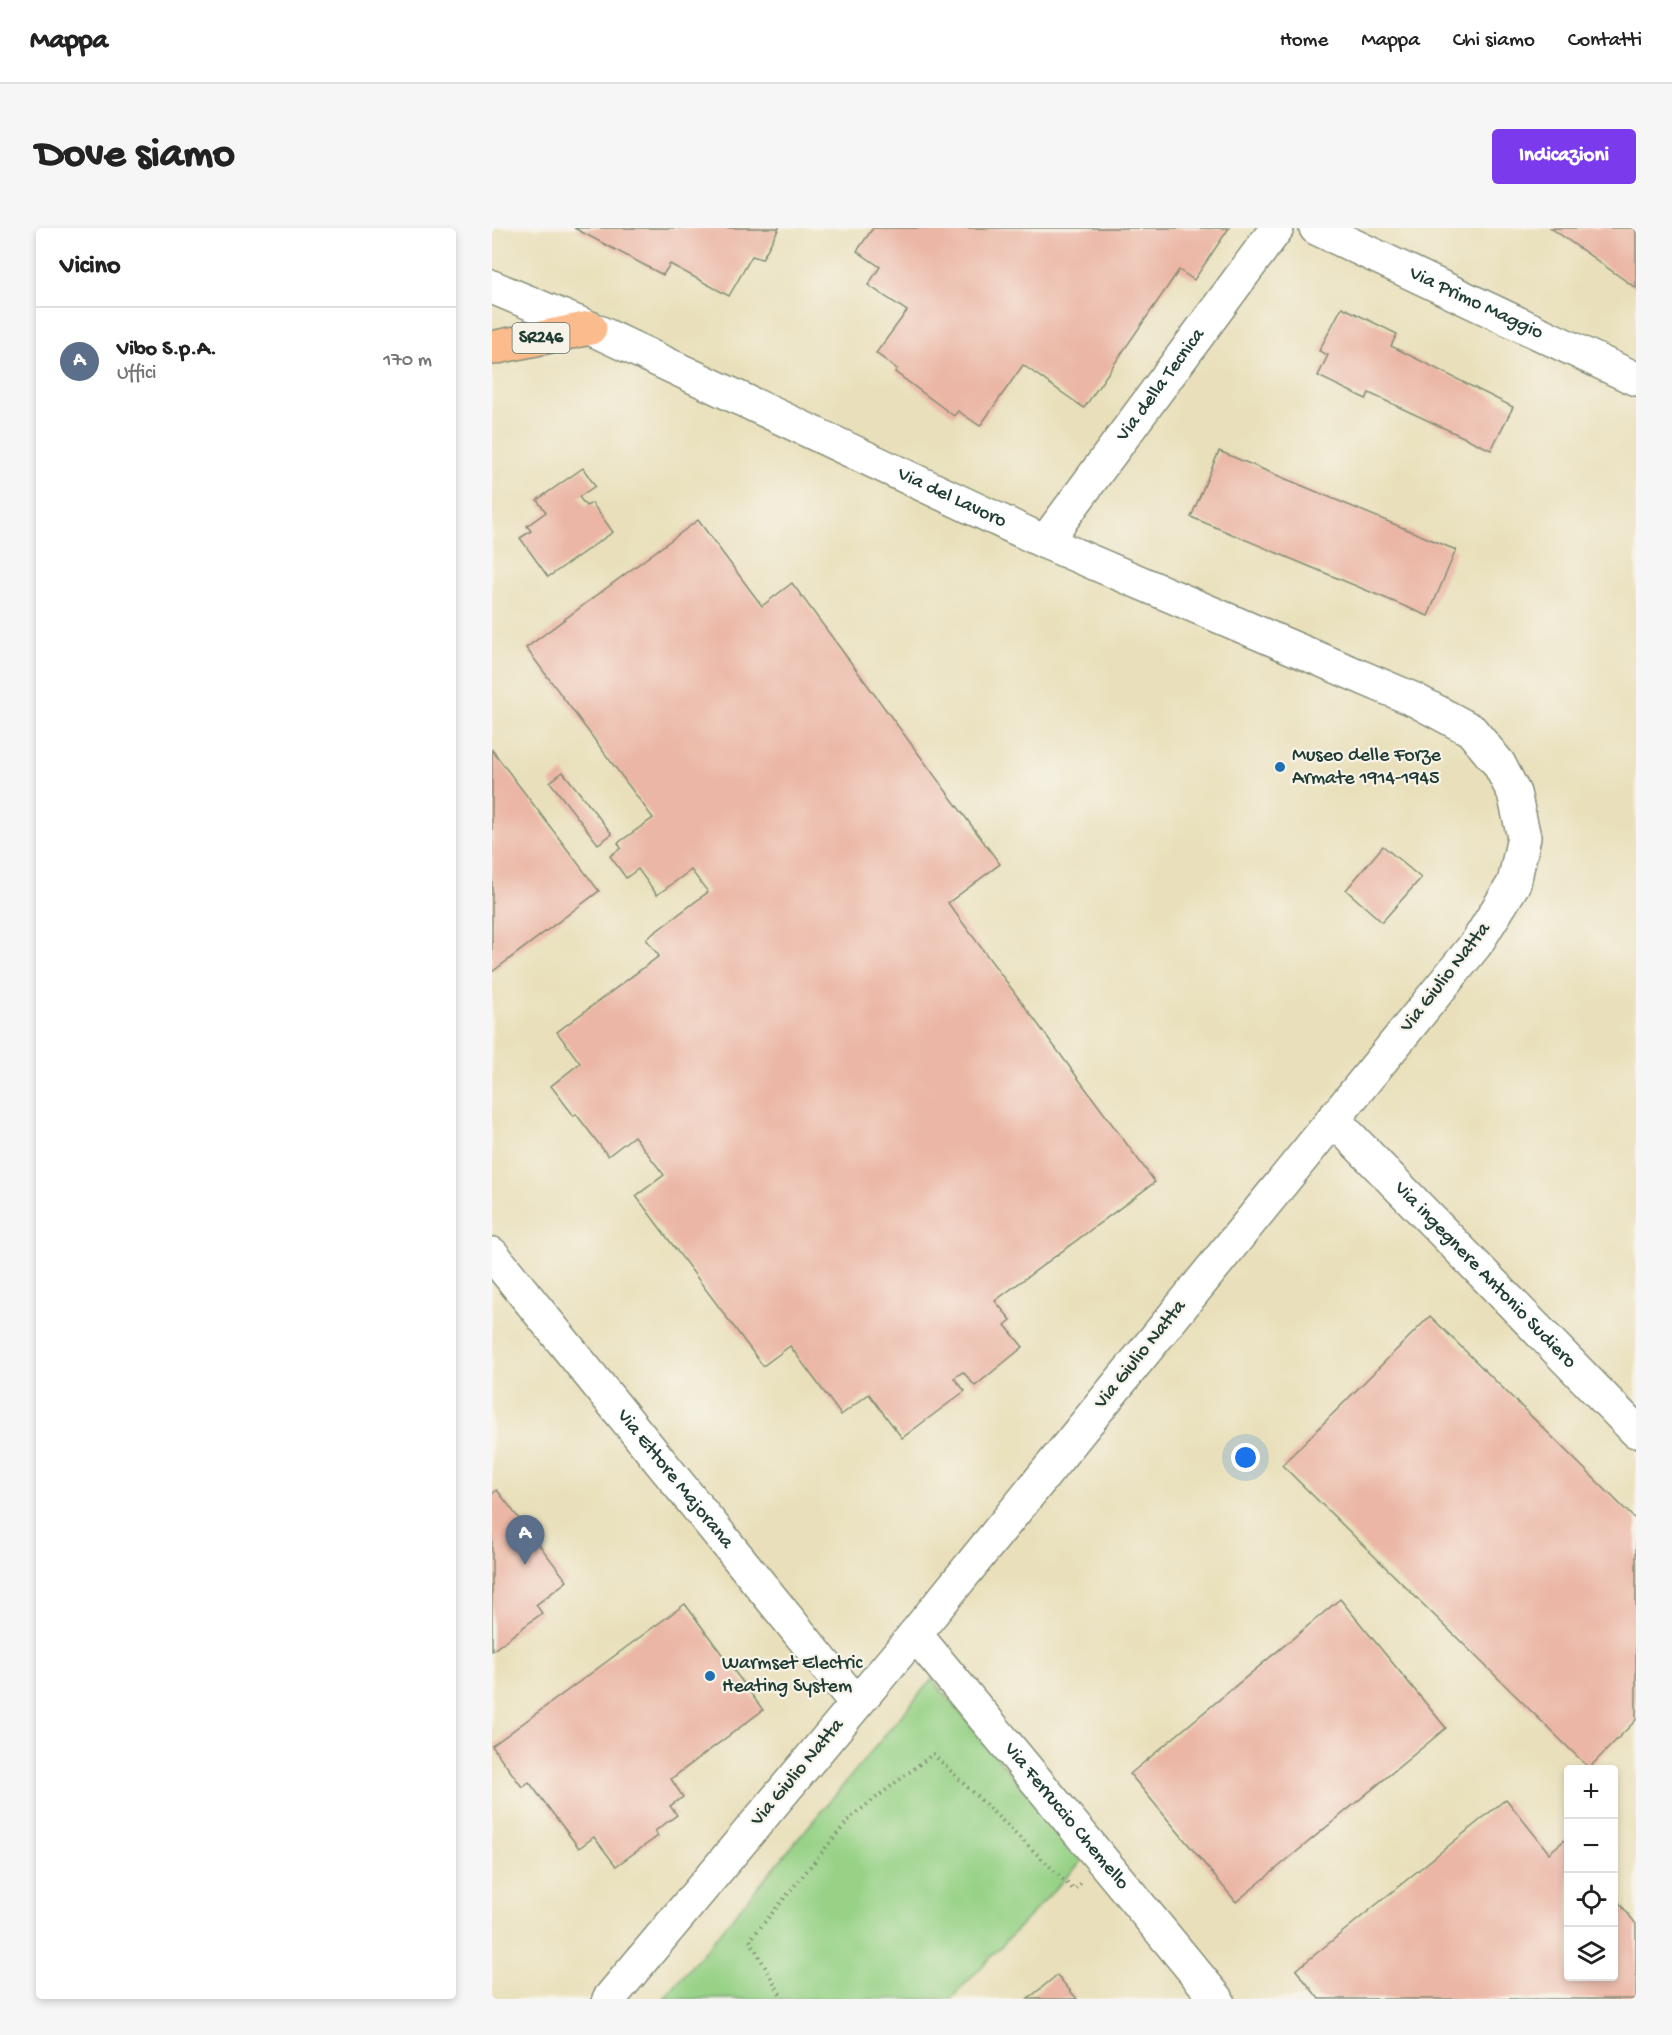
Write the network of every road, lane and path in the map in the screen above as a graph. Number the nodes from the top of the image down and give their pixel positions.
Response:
1 (1277, 228) edge
2 (1317, 228) edge
3 (492, 287) edge
4 (590, 328) junction
5 (492, 348) edge
6 (1636, 379) edge
7 (1045, 542) junction
8 (1415, 700) joint
9 (1333, 1119) junction
10 (492, 1254) edge
11 (1636, 1431) edge
12 (915, 1634) junction
13 (856, 1703) junction
14 (1074, 1890) dead end
15 (609, 1999) edge
16 (783, 1999) edge
17 (1216, 1999) edge

1 - 7 street, Via della Tecnica
2 - 6 street, Via Primo Maggio
3 - 4 street, Via del Lavoro
4 - 5 highway, SR246
4 - 7 street, Via del Lavoro
7 - 8 street, Via del Lavoro
8 - 9 street, Via Giulio Natta
9 - 11 street, Via ingegnere Antonio Sudiero
9 - 12 street, Via Giulio Natta
10 - 13 street, Via Ettore Majorana
12 - 13 street, Via Giulio Natta
12 - 17 street, Via Ferruccio Chemello
13 - 15 street, Via Giulio Natta
14 - 16 path

